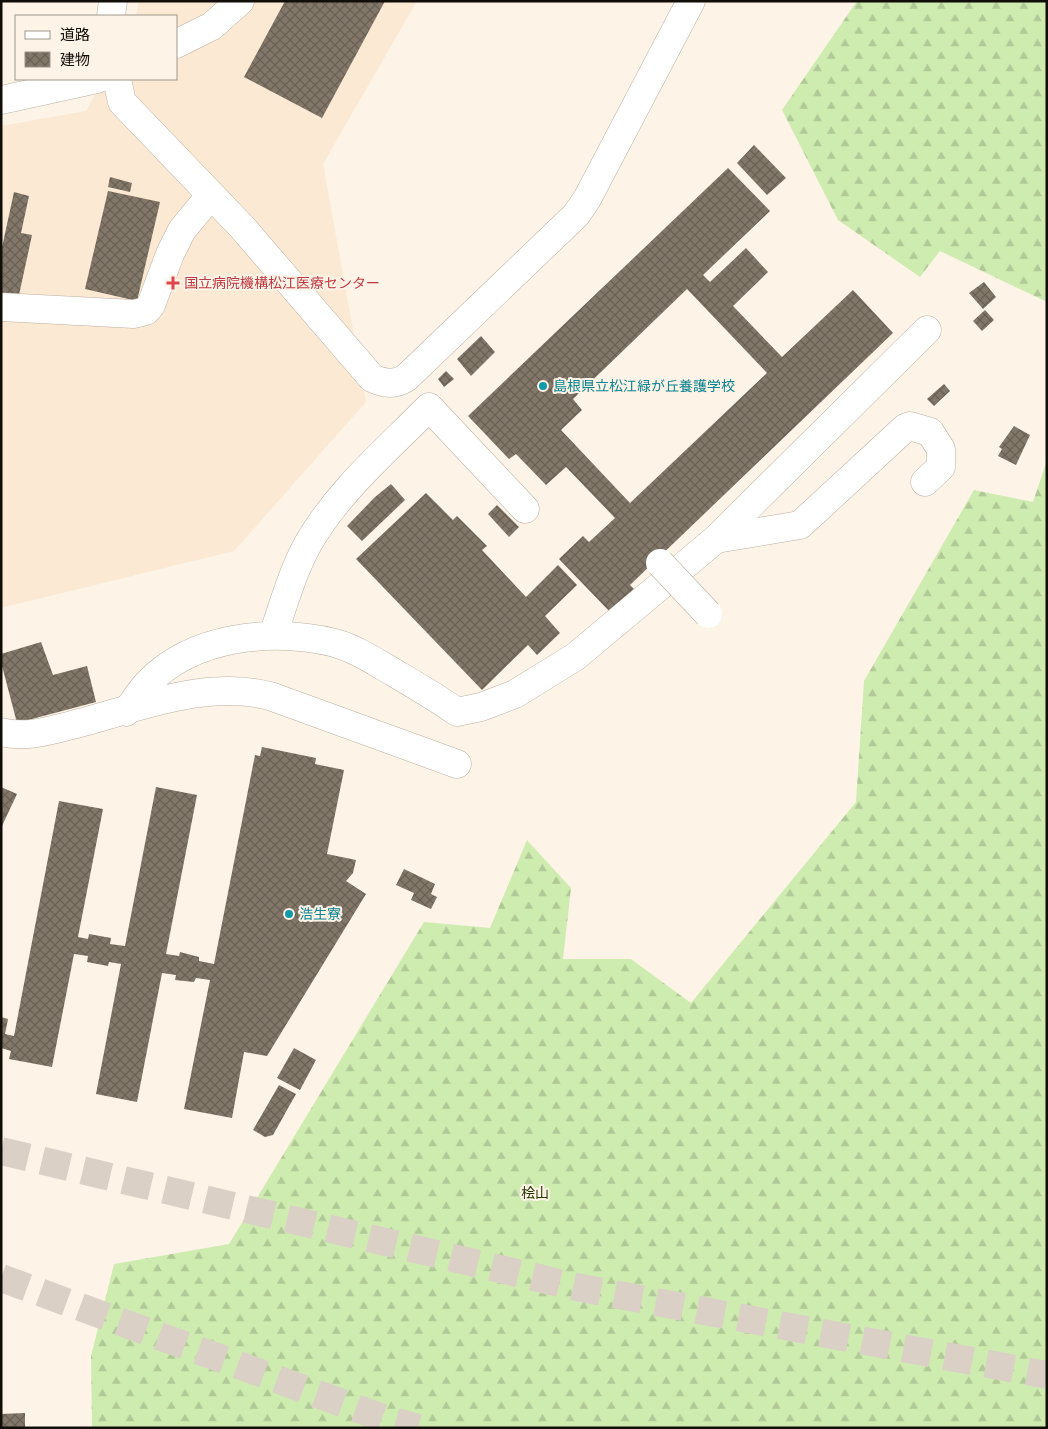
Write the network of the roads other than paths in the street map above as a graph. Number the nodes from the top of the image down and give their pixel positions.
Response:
1 (112, 1) edge
2 (240, 1) edge
3 (691, 1) edge
4 (111, 15) edge
5 (178, 43) edge
6 (92, 80) edge
7 (117, 80) edge
8 (1, 100) edge
9 (211, 195) junction
10 (1, 307) edge
11 (927, 330) dead end
12 (925, 482) dead end
13 (525, 509) dead end
14 (716, 539) junction
15 (660, 563) dead end
16 (708, 614) dead end
17 (273, 634) junction
18 (126, 712) junction
19 (1, 732) edge
20 (457, 764) dead end

1 - 4 street
2 - 5 street
3 - 9 street
6 - 8 street
7 - 9 street
9 - 10 street
11 - 14 street
12 - 14 street
13 - 17 street
14 - 17 street
15 - 16 street, bridge
17 - 18 street
18 - 19 street
18 - 20 street

